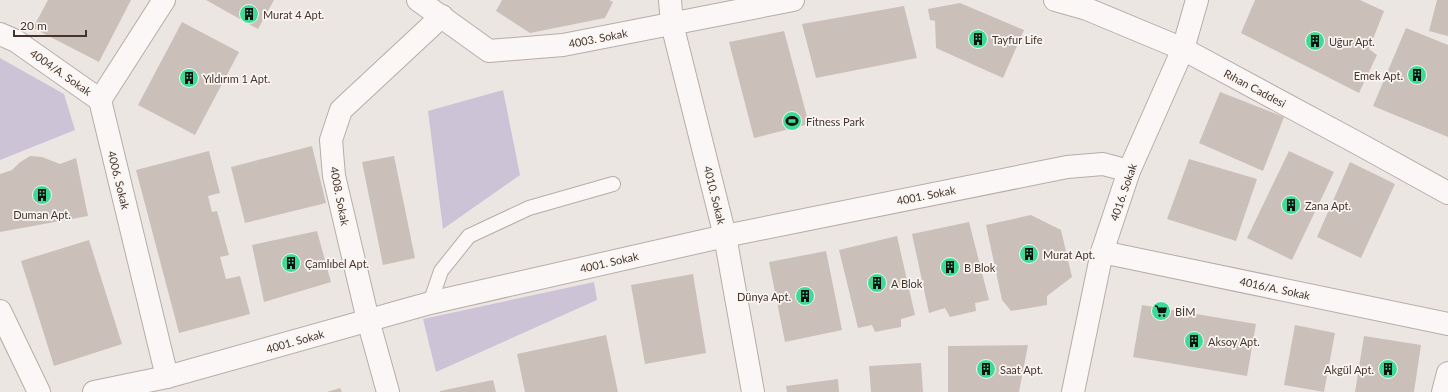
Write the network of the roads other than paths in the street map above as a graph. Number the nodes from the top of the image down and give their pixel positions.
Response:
1 (164, 0) edge
2 (418, 0) edge
3 (670, 0) edge
4 (792, 0) edge
5 (1055, 0) edge
6 (1197, 0) edge
7 (1087, 5) edge
8 (442, 16) junction
9 (672, 24) junction
10 (0, 34) edge
11 (1183, 49) junction
12 (100, 100) junction
13 (1129, 172) junction
14 (613, 184) dead end
15 (1448, 193) edge
16 (725, 236) junction
17 (1102, 252) junction
18 (430, 303) junction
19 (0, 311) edge
20 (368, 320) junction
21 (1448, 324) edge
22 (1448, 373) edge
23 (167, 377) junction
24 (39, 392) edge
25 (94, 392) edge
26 (388, 392) edge
27 (753, 392) edge
28 (1073, 392) edge
29 (1443, 392) edge

1 - 12 street
2 - 8 street, 4003. Sokak
3 - 9 street, 4010. Sokak
4 - 9 street, 4003. Sokak
5 - 7 street, Rıhan Caddesi
6 - 11 street, 4016. Sokak
7 - 11 street, Rıhan Caddesi
8 - 9 street, 4003. Sokak
8 - 20 street, 4008. Sokak
9 - 16 street, 4010. Sokak
10 - 12 street, 4004/A. Sokak
11 - 13 street, 4016. Sokak
11 - 15 street, Rıhan Caddesi
12 - 23 street, 4006. Sokak
13 - 16 street, 4001. Sokak
13 - 17 street, 4016. Sokak
14 - 18 lane
16 - 18 street, 4001. Sokak
16 - 27 street, 4010. Sokak
17 - 21 street, 4016/A. Sokak
17 - 28 street, 4016. Sokak
18 - 20 street, 4001. Sokak
19 - 24 street
20 - 23 street, 4001. Sokak
20 - 26 street, 4008. Sokak
22 - 29 street
23 - 25 street, 4001. Sokak

